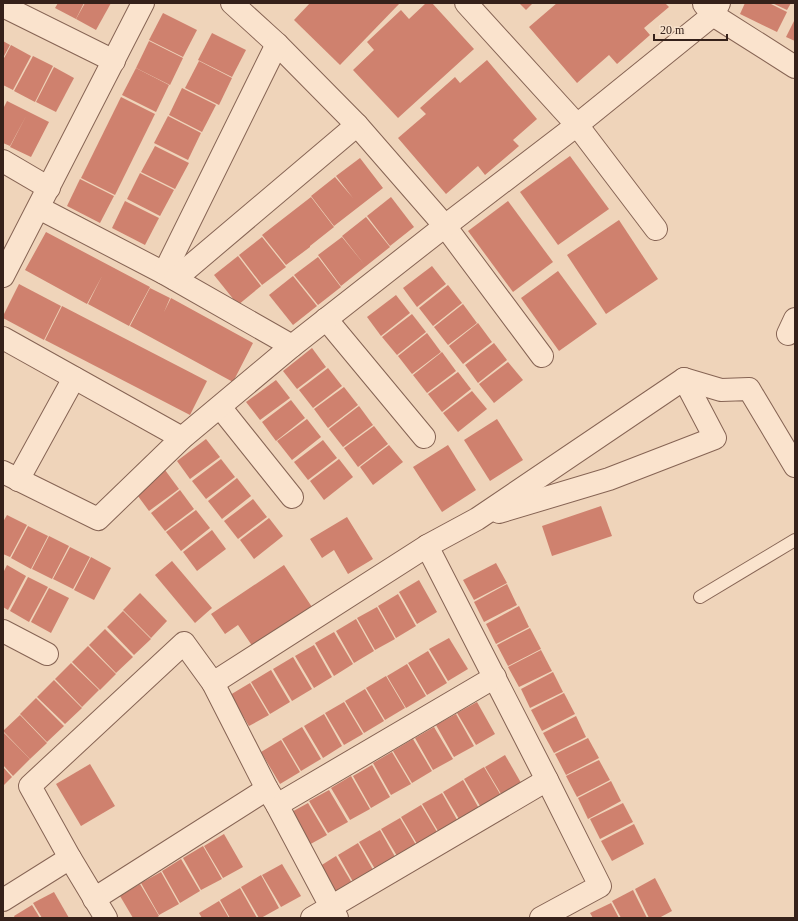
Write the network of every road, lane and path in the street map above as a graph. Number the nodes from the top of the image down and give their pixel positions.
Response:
1 (143, 3) edge
2 (232, 3) edge
3 (466, 3) edge
4 (3, 6) edge
5 (712, 7) edge
6 (276, 44) junction
7 (114, 61) junction
8 (795, 67) edge
9 (357, 125) junction
10 (577, 125) junction
11 (3, 161) edge
12 (49, 188) junction
13 (39, 208) junction
14 (445, 226) junction
15 (656, 229) dead end
16 (3, 276) edge
17 (170, 276) junction
18 (326, 319) junction
19 (3, 338) edge
20 (292, 346) junction
21 (542, 356) dead end
22 (74, 378) junction
23 (684, 380) junction
24 (220, 407) junction
25 (424, 437) dead end
26 (182, 438) junction
27 (795, 466) edge
28 (11, 476) edge
29 (292, 497) dead end
30 (477, 519) junction
31 (795, 540) edge
32 (427, 546) junction
33 (700, 597) dead end
34 (3, 631) edge
35 (47, 654) dead end
36 (495, 677) junction
37 (213, 683) junction
38 (547, 780) junction
39 (272, 797) junction
40 (70, 858) junction
41 (94, 899) junction
42 (3, 900) edge
43 (334, 912) edge
44 (106, 918) edge
45 (312, 918) edge
46 (541, 918) edge

1 - 7 street
2 - 6 street
3 - 10 street
4 - 7 street
5 - 8 street
5 - 10 street
6 - 9 street
6 - 17 street
7 - 12 street
9 - 14 street
9 - 17 street
10 - 14 street
10 - 15 street
11 - 12 street
12 - 13 street
13 - 16 street
13 - 17 street
14 - 18 street
14 - 21 street
17 - 20 street
18 - 20 street
18 - 25 street
19 - 22 street
20 - 24 street
22 - 26 street
22 - 28 street
23 - 27 street
23 - 30 street
23 - 30 street
24 - 26 street
24 - 29 street
26 - 28 street
30 - 32 street
31 - 33 lane
32 - 36 street
32 - 37 street
34 - 35 street
36 - 38 street
36 - 39 street
37 - 39 street
37 - 40 street
38 - 43 street
38 - 46 street
39 - 41 street
39 - 43 street
40 - 41 street
40 - 42 street
41 - 44 street
43 - 45 street

